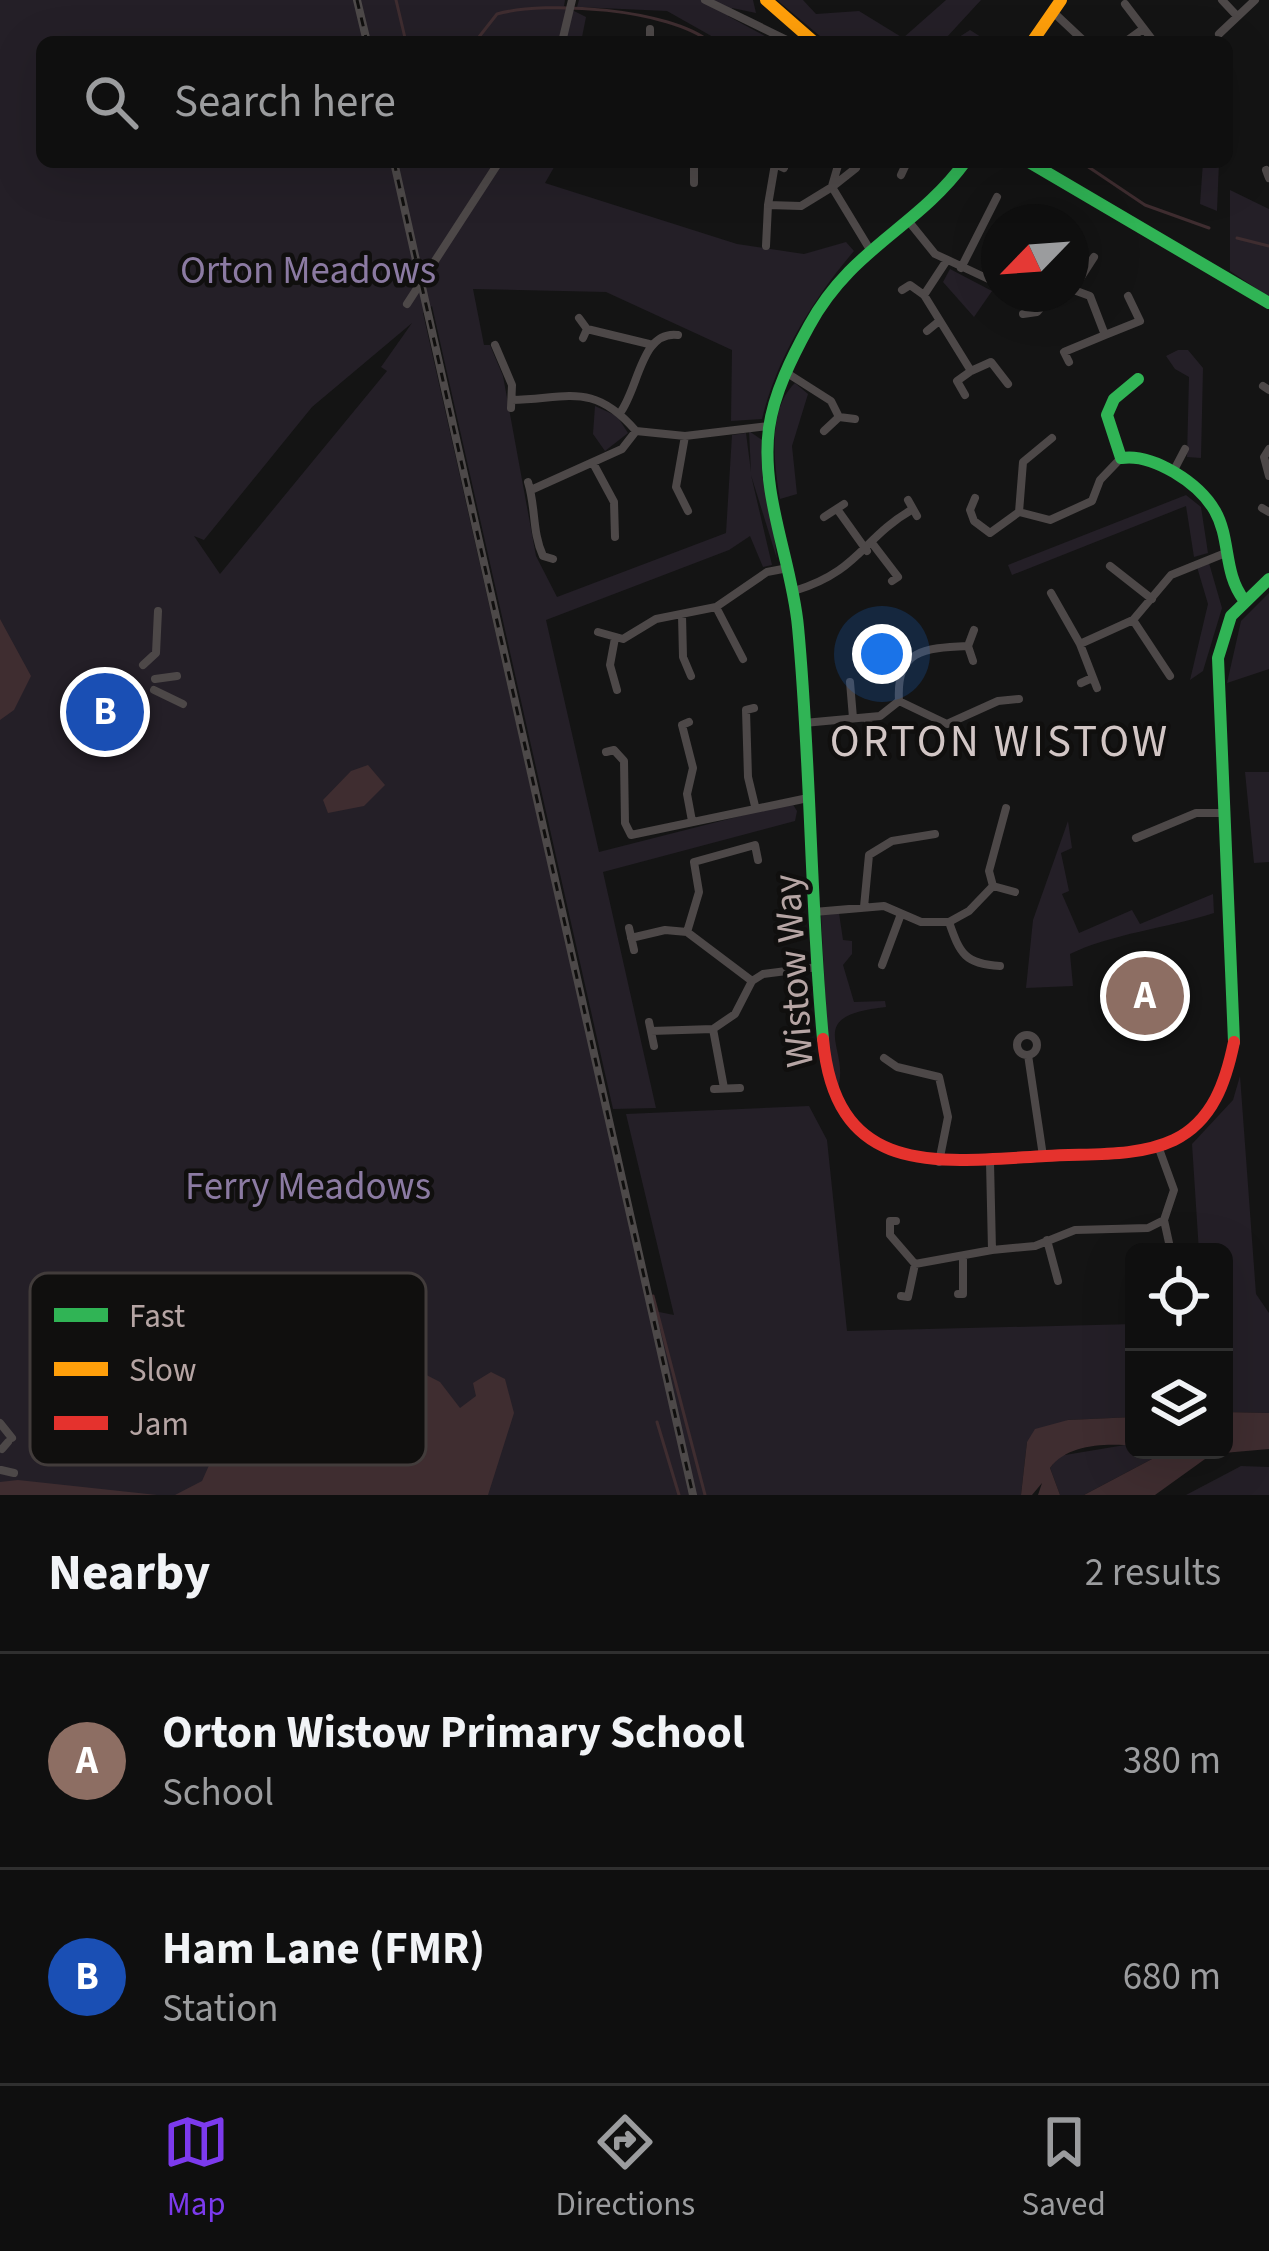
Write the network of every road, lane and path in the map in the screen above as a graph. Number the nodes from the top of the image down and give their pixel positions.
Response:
1 (705, 0) edge
2 (766, 0) edge
3 (1222, 0) edge
4 (1255, 0) edge
5 (1126, 4) dead end
6 (1057, 6) edge
7 (1237, 16) junction
8 (1143, 28) junction
9 (650, 29) dead end
10 (1219, 34) dead end
11 (650, 36) edge
12 (778, 36) edge
13 (807, 36) edge
14 (1036, 36) edge
15 (1080, 36) edge
16 (1133, 36) edge
17 (1149, 36) edge
18 (495, 168) edge
19 (697, 168) edge
20 (774, 168) edge
21 (839, 168) edge
22 (854, 168) edge
23 (904, 168) edge
24 (961, 168) edge
25 (1039, 168) edge
26 (901, 175) dead end
27 (694, 182) dead end
28 (832, 187) junction
29 (997, 197) dead end
30 (768, 205) junction
31 (910, 223) junction
32 (766, 247) dead end
33 (868, 248) junction
34 (1094, 257) dead end
35 (947, 260) junction
36 (1089, 265) edge
37 (961, 268) junction
38 (981, 276) edge
39 (902, 290) dead end
40 (924, 295) junction
41 (1089, 296) edge
42 (1128, 296) dead end
43 (1269, 302) edge
44 (407, 304) dead end
45 (1037, 312) edge
46 (1023, 314) dead end
47 (579, 318) dead end
48 (938, 322) junction
49 (927, 332) dead end
50 (678, 334) dead end
51 (1106, 334) junction
52 (649, 344) junction
53 (495, 345) dead end
54 (1069, 362) dead end
55 (970, 370) junction
56 (787, 374) junction
57 (1008, 384) dead end
58 (1139, 386) dead end
59 (965, 395) dead end
60 (620, 413) junction
61 (839, 416) junction
62 (855, 418) dead end
63 (769, 426) junction
64 (636, 431) junction
65 (824, 431) dead end
66 (685, 436) junction
67 (1049, 445) dead end
68 (1185, 449) dead end
69 (1269, 449) edge
70 (1121, 458) junction
71 (593, 463) junction
72 (1174, 470) junction
73 (1269, 476) edge
74 (975, 498) dead end
75 (913, 508) dead end
76 (688, 511) dead end
77 (1019, 512) junction
78 (824, 518) dead end
79 (615, 537) dead end
80 (870, 547) junction
81 (1223, 554) junction
82 (553, 559) dead end
83 (1110, 566) dead end
84 (788, 568) junction
85 (1269, 579) edge
86 (892, 581) dead end
87 (794, 591) junction
88 (1058, 596) dead end
89 (1152, 599) junction
90 (1244, 600) junction
91 (716, 607) junction
92 (158, 611) dead end
93 (682, 615) junction
94 (1133, 620) junction
95 (974, 630) dead end
96 (598, 632) dead end
97 (615, 638) junction
98 (1080, 644) junction
99 (968, 646) junction
100 (752, 647) dead end
101 (973, 661) dead end
102 (143, 665) dead end
103 (684, 672) dead end
104 (177, 676) dead end
105 (1170, 676) dead end
106 (850, 682) dead end
107 (1081, 683) dead end
108 (612, 687) dead end
109 (139, 691) dead end
110 (1018, 698) dead end
111 (899, 701) junction
112 (183, 704) dead end
113 (746, 710) dead end
114 (145, 716) dead end
115 (853, 718) junction
116 (868, 719) junction
117 (804, 723) junction
118 (682, 725) dead end
119 (872, 747) dead end
120 (612, 748) dead end
121 (809, 797) junction
122 (755, 806) junction
123 (1006, 808) dead end
124 (1222, 813) junction
125 (692, 820) junction
126 (935, 833) dead end
127 (1136, 838) dead end
128 (758, 860) dead end
129 (993, 886) junction
130 (1016, 892) dead end
131 (864, 907) junction
132 (814, 911) junction
133 (902, 914) junction
134 (949, 922) junction
135 (686, 932) junction
136 (634, 950) dead end
137 (882, 965) dead end
138 (1000, 966) dead end
139 (818, 967) junction
140 (752, 981) junction
141 (713, 1029) junction
142 (653, 1046) dead end
143 (1028, 1055) dead end
144 (884, 1058) dead end
145 (740, 1088) dead end
146 (1157, 1146) junction
147 (1043, 1157) junction
148 (938, 1162) junction
149 (990, 1162) junction
150 (1164, 1220) junction
151 (896, 1221) dead end
152 (1047, 1240) junction
153 (1169, 1243) edge
154 (992, 1250) junction
155 (963, 1256) junction
156 (915, 1264) junction
157 (1058, 1281) dead end
158 (962, 1294) dead end
159 (907, 1297) dead end
160 (0, 1423) edge
161 (9, 1440) edge
162 (1, 1470) edge
163 (14, 1473) dead end

1 - 12 street
2 - 13 street
3 - 7 street
4 - 7 street
5 - 8 street
6 - 14 street
6 - 15 street
7 - 10 street
8 - 16 street
8 - 17 street
9 - 11 street
18 - 44 street
19 - 27 street
20 - 30 street
21 - 28 street
22 - 28 street
23 - 26 street
24 - 31 street, Wistow Way
25 - 43 street
28 - 30 street
28 - 33 street
29 - 37 street
30 - 32 street
31 - 33 street, Wistow Way
31 - 35 street
33 - 56 street, Wistow Way
34 - 36 street
35 - 37 street
35 - 40 street
37 - 38 street
39 - 40 street
40 - 48 street
41 - 51 street
42 - 51 street
45 - 46 street
47 - 52 street
48 - 49 street
48 - 55 street
50 - 52 street
51 - 54 street
52 - 60 street
53 - 60 street
55 - 57 street
55 - 59 street
56 - 61 street
56 - 63 street, Wistow Way
58 - 70 street
60 - 64 street
61 - 62 street
61 - 65 street
63 - 66 street
63 - 84 street, Wistow Way
64 - 66 street
64 - 71 street
66 - 76 street
67 - 77 street
68 - 72 street
69 - 73 street
70 - 72 street
70 - 77 street
71 - 79 street
71 - 82 street
72 - 81 street
74 - 77 street
75 - 80 street
78 - 80 street
80 - 86 street
80 - 87 street
81 - 89 street
81 - 90 street
83 - 89 street
84 - 87 street, Wistow Way
84 - 91 street
85 - 90 street, Wistow Way
87 - 117 street, Wistow Way
88 - 98 street
89 - 94 street
90 - 124 street, Wistow Way
91 - 93 street
91 - 100 street
92 - 102 street
93 - 97 street
93 - 103 street
94 - 98 street
94 - 105 street
95 - 99 street
96 - 97 street
97 - 108 street
98 - 107 street
99 - 101 street
99 - 111 street
104 - 112 street
106 - 115 street
109 - 114 street
110 - 111 street
111 - 116 street
113 - 122 street
115 - 116 street
115 - 117 street
116 - 119 street
117 - 121 street, Wistow Way
118 - 125 street
120 - 125 street
121 - 122 street
121 - 132 street, Wistow Way
122 - 125 street
123 - 129 street
124 - 127 street
124 - 146 street, Wistow Way
126 - 131 street
128 - 135 street
129 - 130 street
129 - 134 street
131 - 132 street
131 - 133 street
132 - 139 street, Wistow Way
133 - 134 street
133 - 137 street
134 - 138 street
135 - 136 street
135 - 140 street
139 - 140 street
139 - 148 street, Wistow Way
140 - 141 street
141 - 142 street
141 - 145 street
143 - 147 street
144 - 148 street
146 - 147 street, Wistow Way
146 - 150 street
147 - 149 street, Wistow Way
148 - 149 street, Wistow Way
149 - 154 street
150 - 152 street
150 - 153 street
151 - 156 street
152 - 154 street
152 - 157 street
154 - 155 street
155 - 156 street
155 - 158 street
156 - 159 street
160 - 161 street
162 - 163 street

